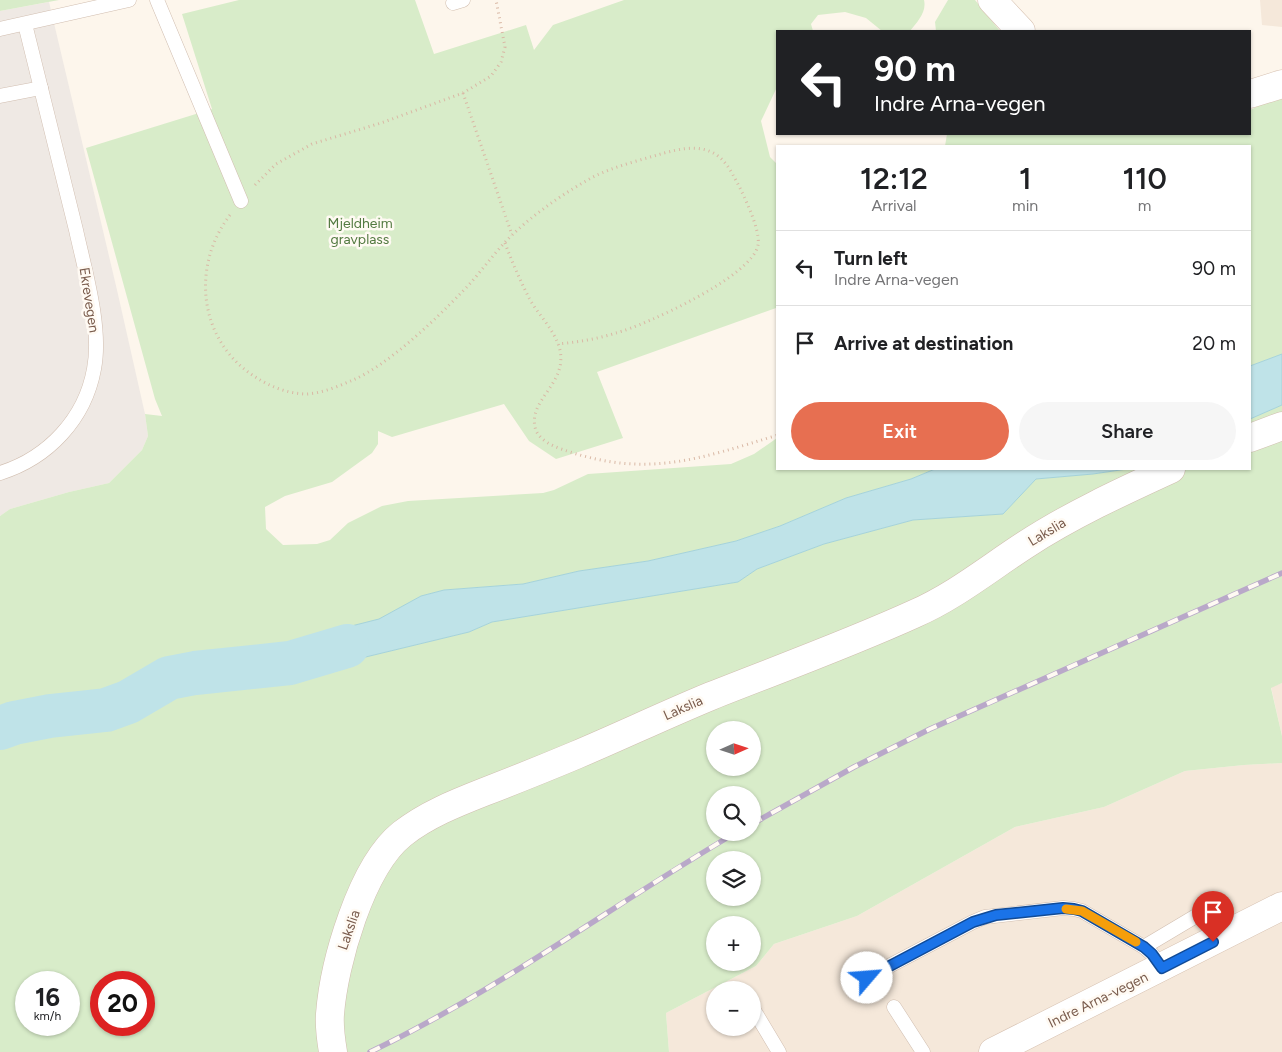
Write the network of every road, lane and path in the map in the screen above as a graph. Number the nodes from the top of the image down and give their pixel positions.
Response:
1 (129, 0) edge
2 (157, 0) edge
3 (496, 0) edge
4 (992, 0) edge
5 (25, 24) junction
6 (0, 29) edge
7 (1020, 30) edge
8 (1282, 84) edge
9 (41, 88) junction
10 (463, 93) junction
11 (1251, 94) edge
12 (0, 96) edge
13 (241, 200) junction
14 (512, 235) junction
15 (505, 243) junction
16 (558, 344) junction
17 (1282, 426) edge
18 (776, 436) edge
19 (1251, 438) edge
20 (1169, 470) edge
21 (0, 474) edge
22 (1282, 907) edge
23 (1196, 916) dead end
24 (1144, 947) junction
25 (1162, 968) junction
26 (851, 986) dead end
27 (894, 1007) dead end
28 (761, 1021) edge
29 (333, 1052) edge
30 (780, 1052) edge
31 (923, 1052) edge
32 (993, 1052) edge

1 - 5 lane
2 - 13 lane
3 - 10 path
4 - 7 street
5 - 6 lane
5 - 9 lane, Ekrevegen
8 - 11 street
9 - 12 lane
9 - 21 lane, Ekrevegen
10 - 13 path
10 - 14 path
13 - 15 path
14 - 15 path
14 - 16 path
15 - 16 path
16 - 18 path
17 - 19 street
20 - 29 street, Lakslia
22 - 25 street, Indre Arna-vegen
23 - 24 lane
24 - 25 lane
24 - 26 lane
25 - 32 street, Indre Arna-vegen
27 - 31 lane
28 - 30 lane

